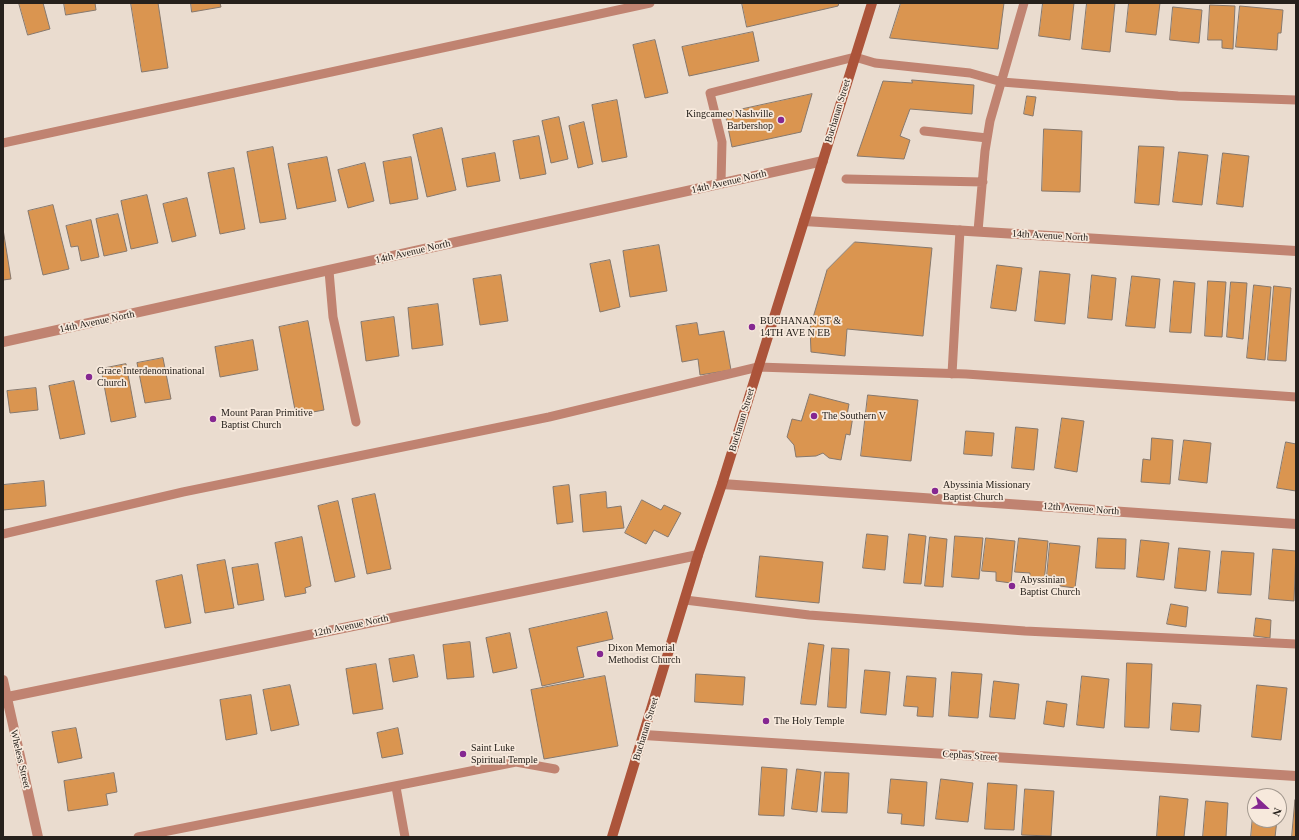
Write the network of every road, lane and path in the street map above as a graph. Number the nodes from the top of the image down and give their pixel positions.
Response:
1 (650, 3) edge
2 (872, 3) edge
3 (1024, 3) edge
4 (855, 57) junction
5 (1002, 82) junction
6 (1296, 100) edge
7 (924, 131) dead end
8 (987, 138) junction
9 (3, 144) edge
10 (823, 161) junction
11 (846, 179) dead end
12 (983, 182) junction
13 (721, 183) junction
14 (804, 220) junction
15 (960, 230) junction
16 (978, 231) junction
17 (1296, 251) edge
18 (329, 271) junction
19 (3, 342) edge
20 (758, 367) junction
21 (952, 374) junction
22 (1296, 397) edge
23 (356, 422) dead end
24 (722, 484) junction
25 (1296, 524) edge
26 (3, 534) edge
27 (698, 555) junction
28 (685, 600) junction
29 (1296, 644) edge
30 (3, 680) edge
31 (5, 697) edge
32 (644, 735) junction
33 (555, 770) dead end
34 (1296, 776) edge
35 (396, 787) junction
36 (38, 837) edge
37 (138, 837) edge
38 (405, 837) edge
39 (612, 837) edge

1 - 9 lane
2 - 4 street, Buchanan Street
3 - 5 lane
4 - 5 lane
4 - 10 street, Buchanan Street
4 - 13 lane
5 - 6 lane
5 - 8 lane
7 - 8 lane
8 - 12 lane
10 - 13 street, 14th Avenue North
10 - 14 street, Buchanan Street
11 - 12 lane
12 - 16 lane
13 - 18 street, 14th Avenue North
14 - 15 street, 14th Avenue North
14 - 20 street, Buchanan Street
15 - 16 street, 14th Avenue North
15 - 21 lane
16 - 17 street, 14th Avenue North
18 - 19 street, 14th Avenue North
18 - 23 lane
20 - 21 lane
20 - 24 street, Buchanan Street
20 - 26 lane
21 - 22 lane
24 - 25 street, 12th Avenue North
24 - 27 street, Buchanan Street
27 - 28 street, Buchanan Street
27 - 31 street, 12th Avenue North
28 - 29 lane
28 - 32 street, Buchanan Street
30 - 31 street, Wheless Street
31 - 36 street, Wheless Street
32 - 34 street, Cephas Street
32 - 39 street, Buchanan Street
33 - 35 lane
35 - 37 lane
35 - 38 lane

